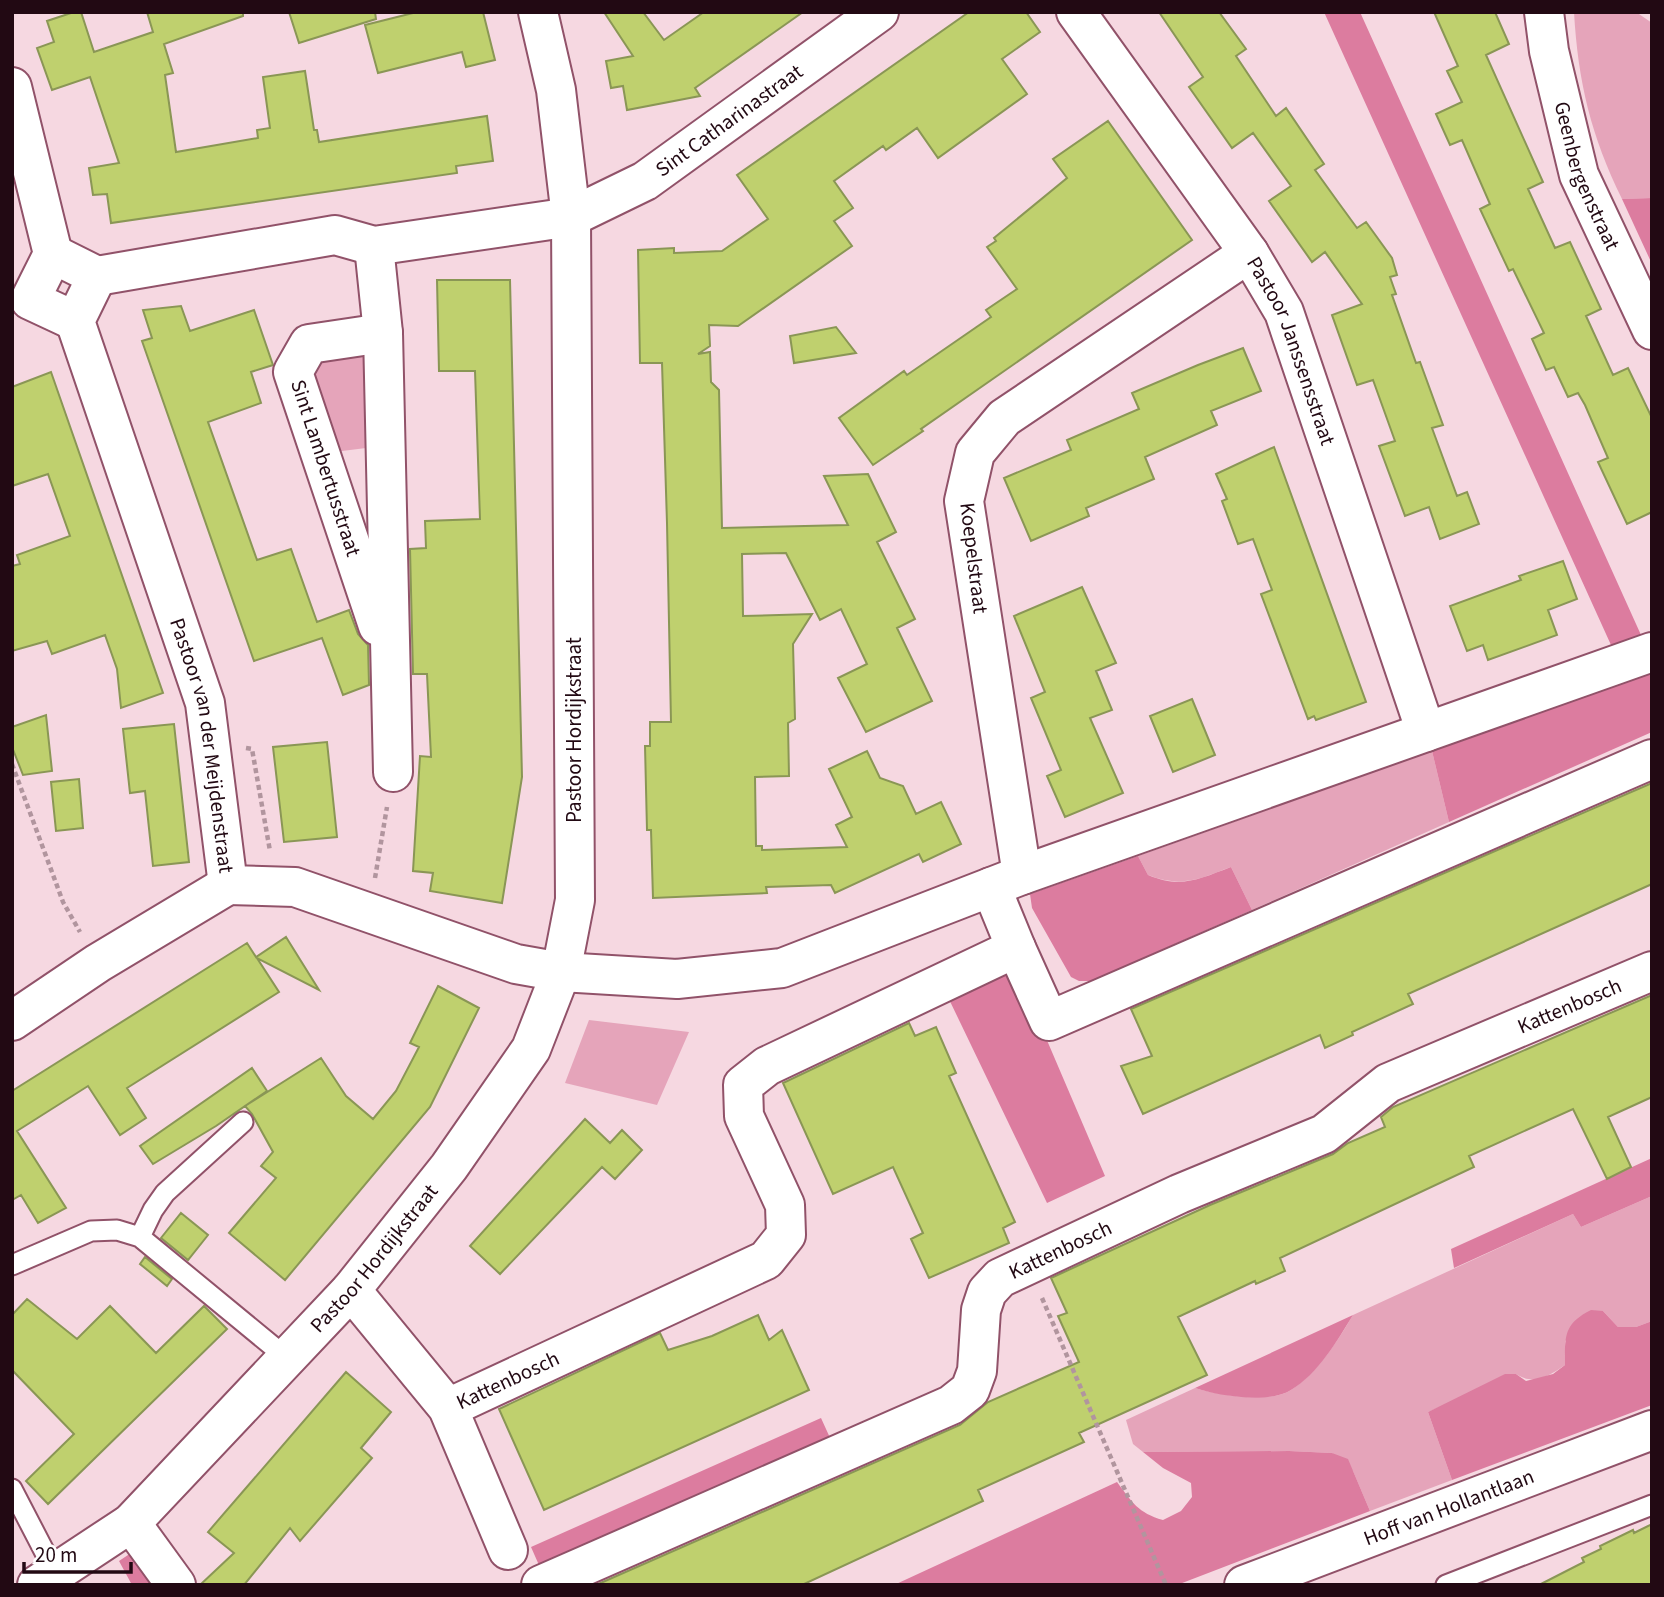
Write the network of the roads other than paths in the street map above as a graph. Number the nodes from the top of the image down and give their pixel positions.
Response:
1 (538, 12) edge
2 (878, 12) edge
3 (1076, 12) edge
4 (1544, 12) edge
5 (12, 88) edge
6 (570, 217) junction
7 (374, 246) junction
8 (1249, 253) junction
9 (53, 254) junction
10 (97, 276) junction
11 (21, 303) edge
12 (75, 321) junction
13 (1652, 330) edge
14 (383, 333) junction
15 (1652, 652) edge
16 (391, 664) junction
17 (1426, 732) junction
18 (1652, 759) edge
19 (393, 772) road end
20 (1007, 881) junction
21 (228, 885) junction
22 (1016, 948) junction
23 (1652, 971) edge
24 (561, 972) junction
25 (12, 1021) edge
26 (243, 1122) dead end
27 (140, 1237) junction
28 (12, 1265) edge
29 (351, 1290) junction
30 (287, 1358) junction
31 (448, 1408) junction
32 (1652, 1430) edge
33 (12, 1489) edge
34 (1652, 1505) edge
35 (131, 1523) junction
36 (508, 1550) dead end
37 (46, 1578) edge
38 (176, 1585) edge
39 (541, 1585) edge
40 (1244, 1585) edge
41 (1446, 1585) edge

1 - 6 street, Pastoor Hordijkstraat
2 - 6 street, Sint Catharinastraat
3 - 8 street, Pastoor Janssensstraat
4 - 13 street, Geenbergenstraat
5 - 9 street
6 - 7 street
6 - 24 street, Pastoor Hordijkstraat
7 - 10 street
7 - 14 street, Sint Lambertusstraat
8 - 17 street, Pastoor Janssensstraat
8 - 20 street, Koepelstraat
9 - 10 street
9 - 11 street
10 - 12 street
11 - 12 street
12 - 21 street, Pastoor van der Meijdenstraat
14 - 16 street, Sint Lambertusstraat
14 - 16 street, Sint Lambertusstraat
15 - 17 street
16 - 19 street, Sint Lambertusstraat
17 - 20 street
18 - 22 street
20 - 22 street
20 - 24 street
21 - 24 street, Pastoor van der Meijdenstraat
21 - 25 street
22 - 31 street, Kattenbosch
23 - 39 street, Kattenbosch
24 - 29 street, Pastoor Hordijkstraat
26 - 27 lane
27 - 28 lane
27 - 30 lane
29 - 30 street, Pastoor Hordijkstraat
29 - 31 street, Kattenbosch
30 - 35 street, Pastoor Hordijkstraat
31 - 36 street, Kattenbosch
32 - 40 street, Hoff van Hollantlaan
33 - 37 lane, Pastoor Hordijkstraat
34 - 41 lane
35 - 37 street, Pastoor Hordijkstraat
35 - 38 street

